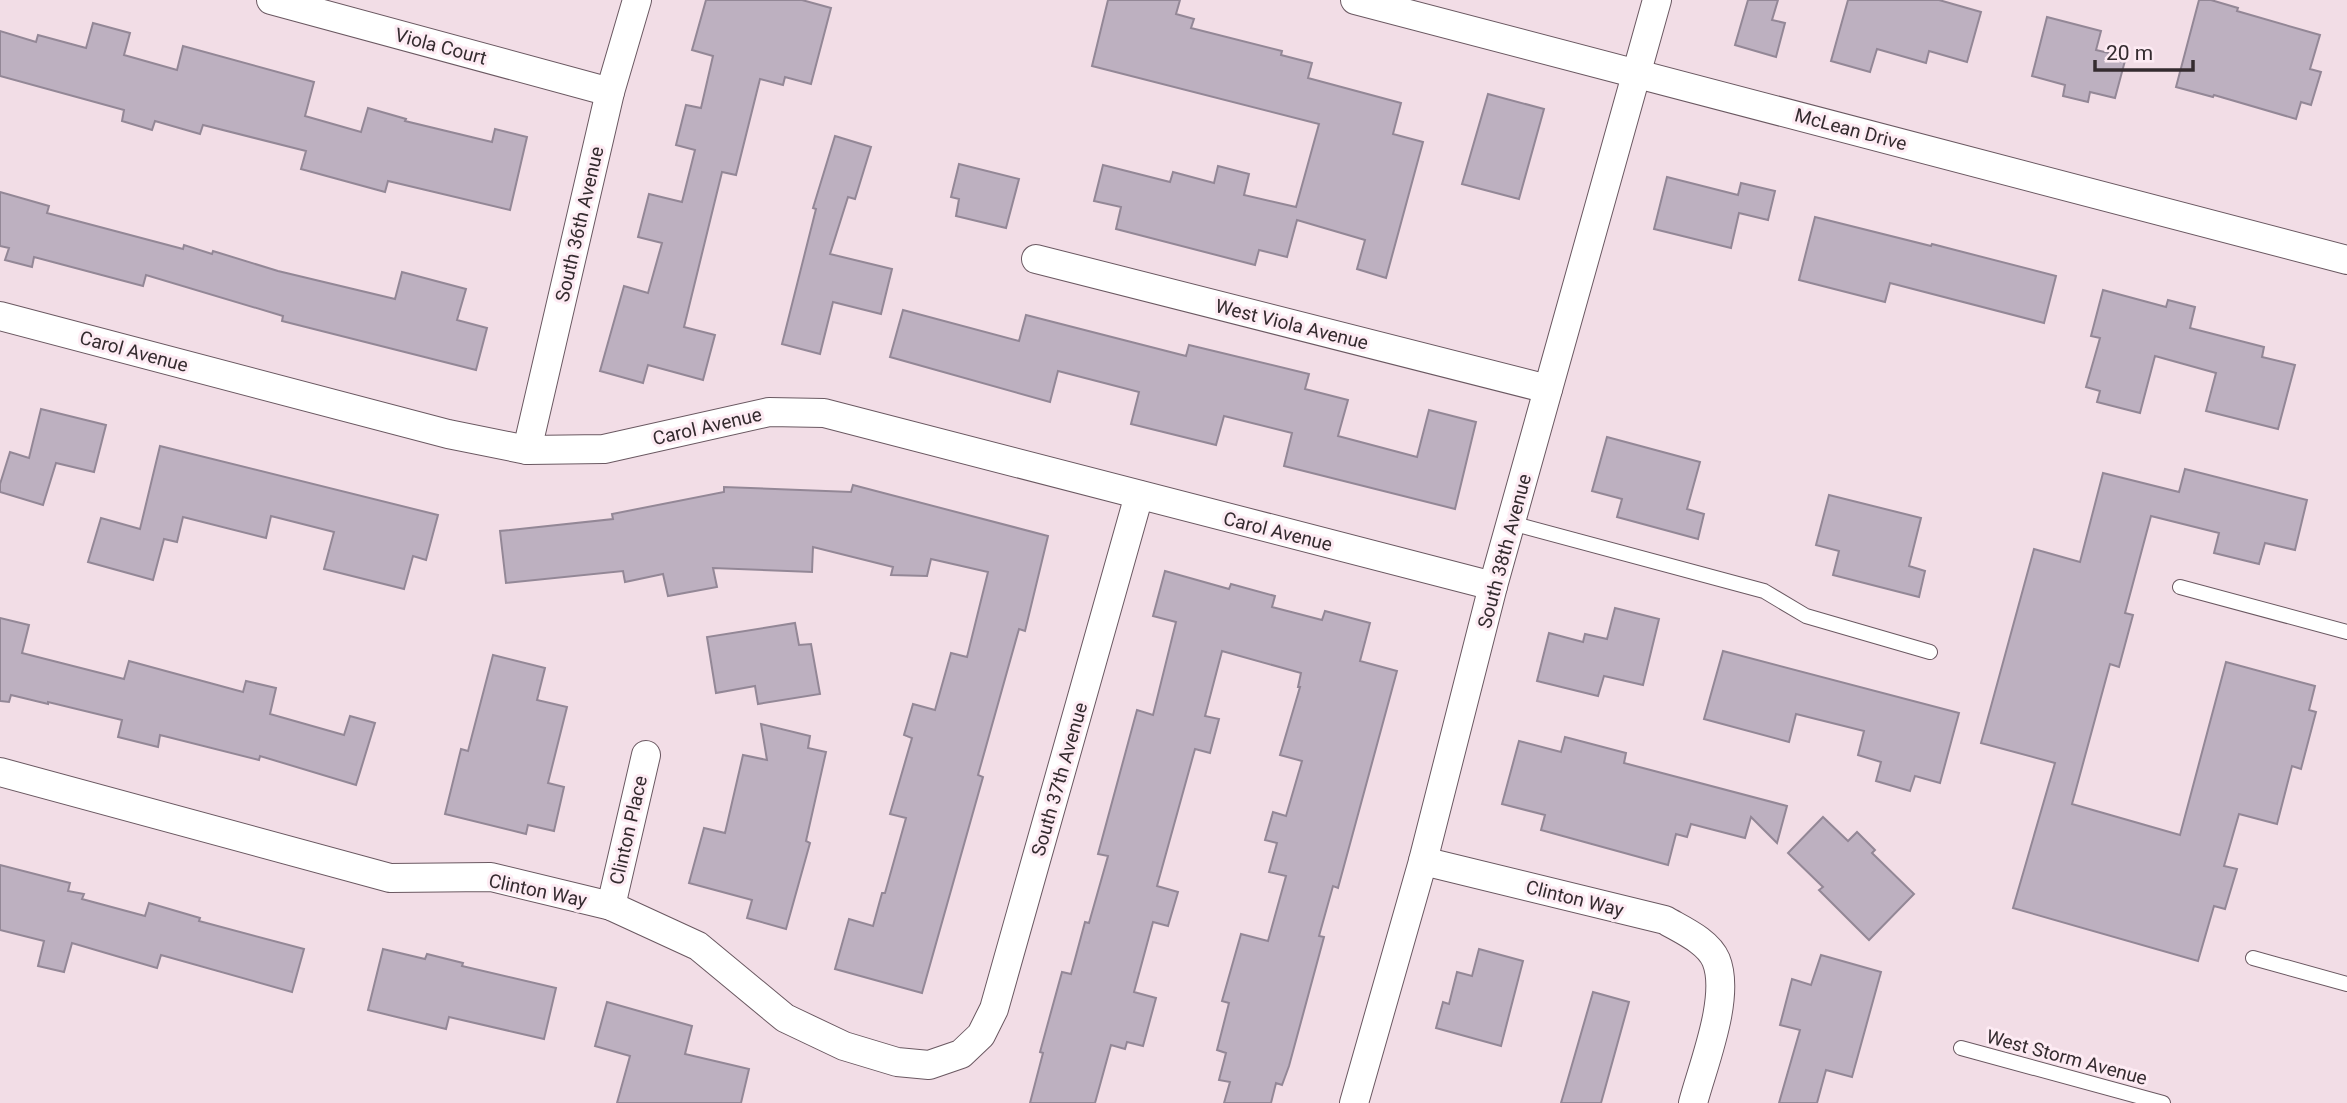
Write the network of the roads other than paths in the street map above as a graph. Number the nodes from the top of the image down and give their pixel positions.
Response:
1 (271, 0) edge
2 (637, 0) edge
3 (1355, 0) edge
4 (1657, 0) edge
5 (1637, 73) junction
6 (610, 92) junction
7 (1036, 259) dead end
8 (2347, 260) edge
9 (0, 316) edge
10 (1548, 390) junction
11 (527, 450) junction
12 (1139, 495) junction
13 (1511, 523) junction
14 (1493, 586) junction
15 (2180, 587) dead end
16 (2347, 632) edge
17 (1930, 652) dead end
18 (646, 755) dead end
19 (0, 772) edge
20 (1423, 861) junction
21 (611, 906) junction
22 (2253, 958) dead end
23 (2347, 984) edge
24 (1961, 1048) dead end
25 (961, 1054) joint
26 (1354, 1103) edge
27 (1693, 1103) edge
28 (2163, 1103) edge

1 - 6 street, Viola Court
2 - 6 street, South 36th Avenue
3 - 5 street, McLean Drive
4 - 5 street, South 38th Avenue
5 - 8 street, McLean Drive
5 - 10 street, South 38th Avenue
6 - 11 street, South 36th Avenue
7 - 10 street, West Viola Avenue
9 - 11 street, Carol Avenue
10 - 13 street, South 38th Avenue
11 - 12 street, Carol Avenue
12 - 14 street, Carol Avenue
12 - 25 street, South 37th Avenue
13 - 14 street, South 38th Avenue
13 - 17 lane
14 - 20 street, South 38th Avenue
15 - 16 lane
18 - 21 street, Clinton Place
19 - 21 street, Clinton Way
20 - 26 street, South 38th Avenue
20 - 27 street, Clinton Way
21 - 25 street, Clinton Way
22 - 23 lane
24 - 28 lane, West Storm Avenue

